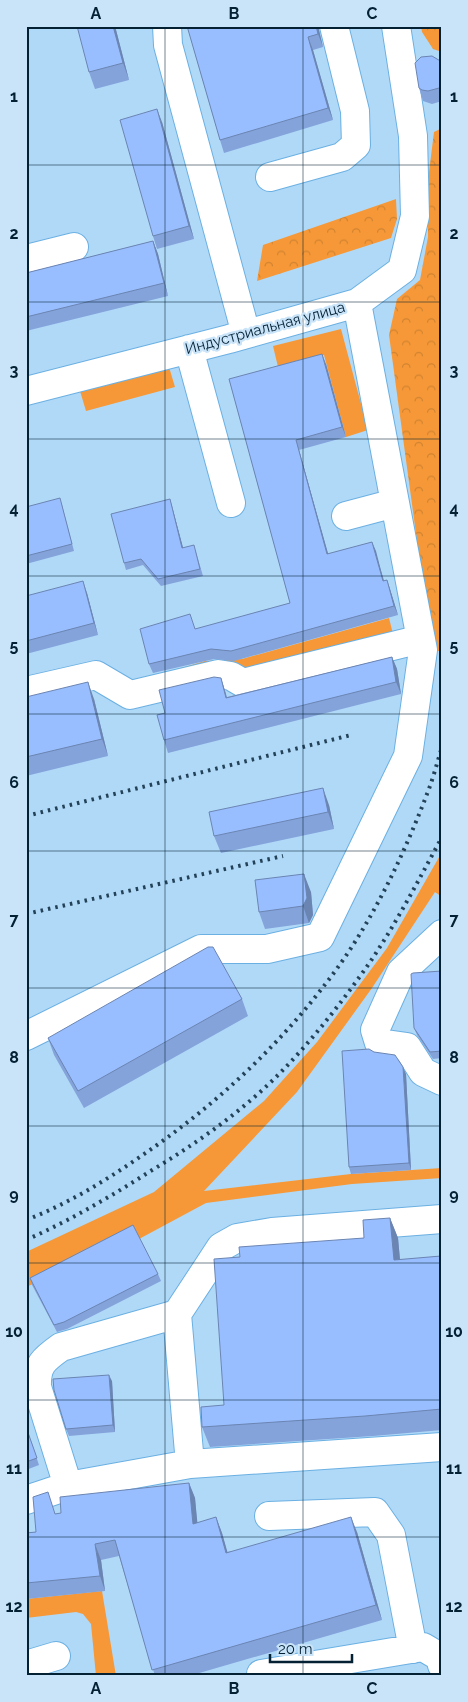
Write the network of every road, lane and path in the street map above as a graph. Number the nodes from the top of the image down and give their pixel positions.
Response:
1 (167, 26) edge
2 (334, 26) edge
3 (396, 26) edge
4 (270, 177) dead end
5 (74, 247) dead end
6 (26, 259) edge
7 (357, 303) junction
8 (246, 334) junction
9 (189, 349) junction
10 (26, 391) edge
11 (230, 503) dead end
12 (395, 503) junction
13 (346, 516) dead end
14 (421, 639) junction
15 (26, 691) edge
16 (442, 934) edge
17 (26, 1036) edge
18 (442, 1080) edge
19 (442, 1219) edge
20 (177, 1314) junction
21 (442, 1447) edge
22 (190, 1464) junction
23 (68, 1486) junction
24 (26, 1500) edge
25 (269, 1516) dead end
26 (413, 1649) junction
27 (56, 1656) dead end
28 (26, 1665) edge
29 (442, 1665) edge
30 (261, 1674) dead end

1 - 8 street
2 - 4 street
3 - 7 street, Индустриальная улица
5 - 6 street
7 - 8 street, Индустриальная улица
7 - 12 street
8 - 9 street, Индустриальная улица
9 - 10 street, Индустриальная улица
9 - 11 street
12 - 13 street
12 - 14 street
14 - 15 street
14 - 17 street
16 - 18 street
19 - 20 street
20 - 22 street
20 - 23 street
21 - 22 street
22 - 23 street
23 - 24 street
25 - 26 street
26 - 29 street
26 - 30 street
27 - 28 street

